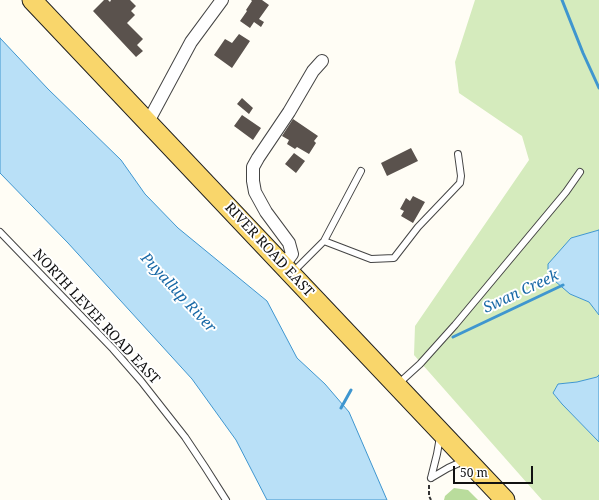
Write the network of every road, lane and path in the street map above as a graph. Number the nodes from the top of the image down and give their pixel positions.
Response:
1 (32, 0) edge
2 (222, 0) edge
3 (322, 61) dead end
4 (148, 122) junction
5 (458, 154) dead end
6 (361, 171) dead end
7 (580, 172) dead end
8 (0, 232) edge
9 (324, 241) junction
10 (288, 269) junction
11 (397, 385) junction
12 (441, 432) junction
13 (469, 462) junction
14 (431, 478) junction
15 (226, 500) edge
16 (431, 500) edge
17 (505, 500) edge

1 - 4 main road, RIVER ROAD EAST
2 - 4 street
3 - 10 street
4 - 10 main road, RIVER ROAD EAST
5 - 9 lane
6 - 9 lane
7 - 11 lane
8 - 15 lane, NORTH LEVEE ROAD EAST
9 - 10 lane
10 - 11 main road, RIVER ROAD EAST
11 - 12 main road, RIVER ROAD EAST
12 - 13 main road, RIVER ROAD EAST
12 - 14 lane
13 - 14 lane
13 - 17 main road, RIVER ROAD EAST
14 - 16 path

